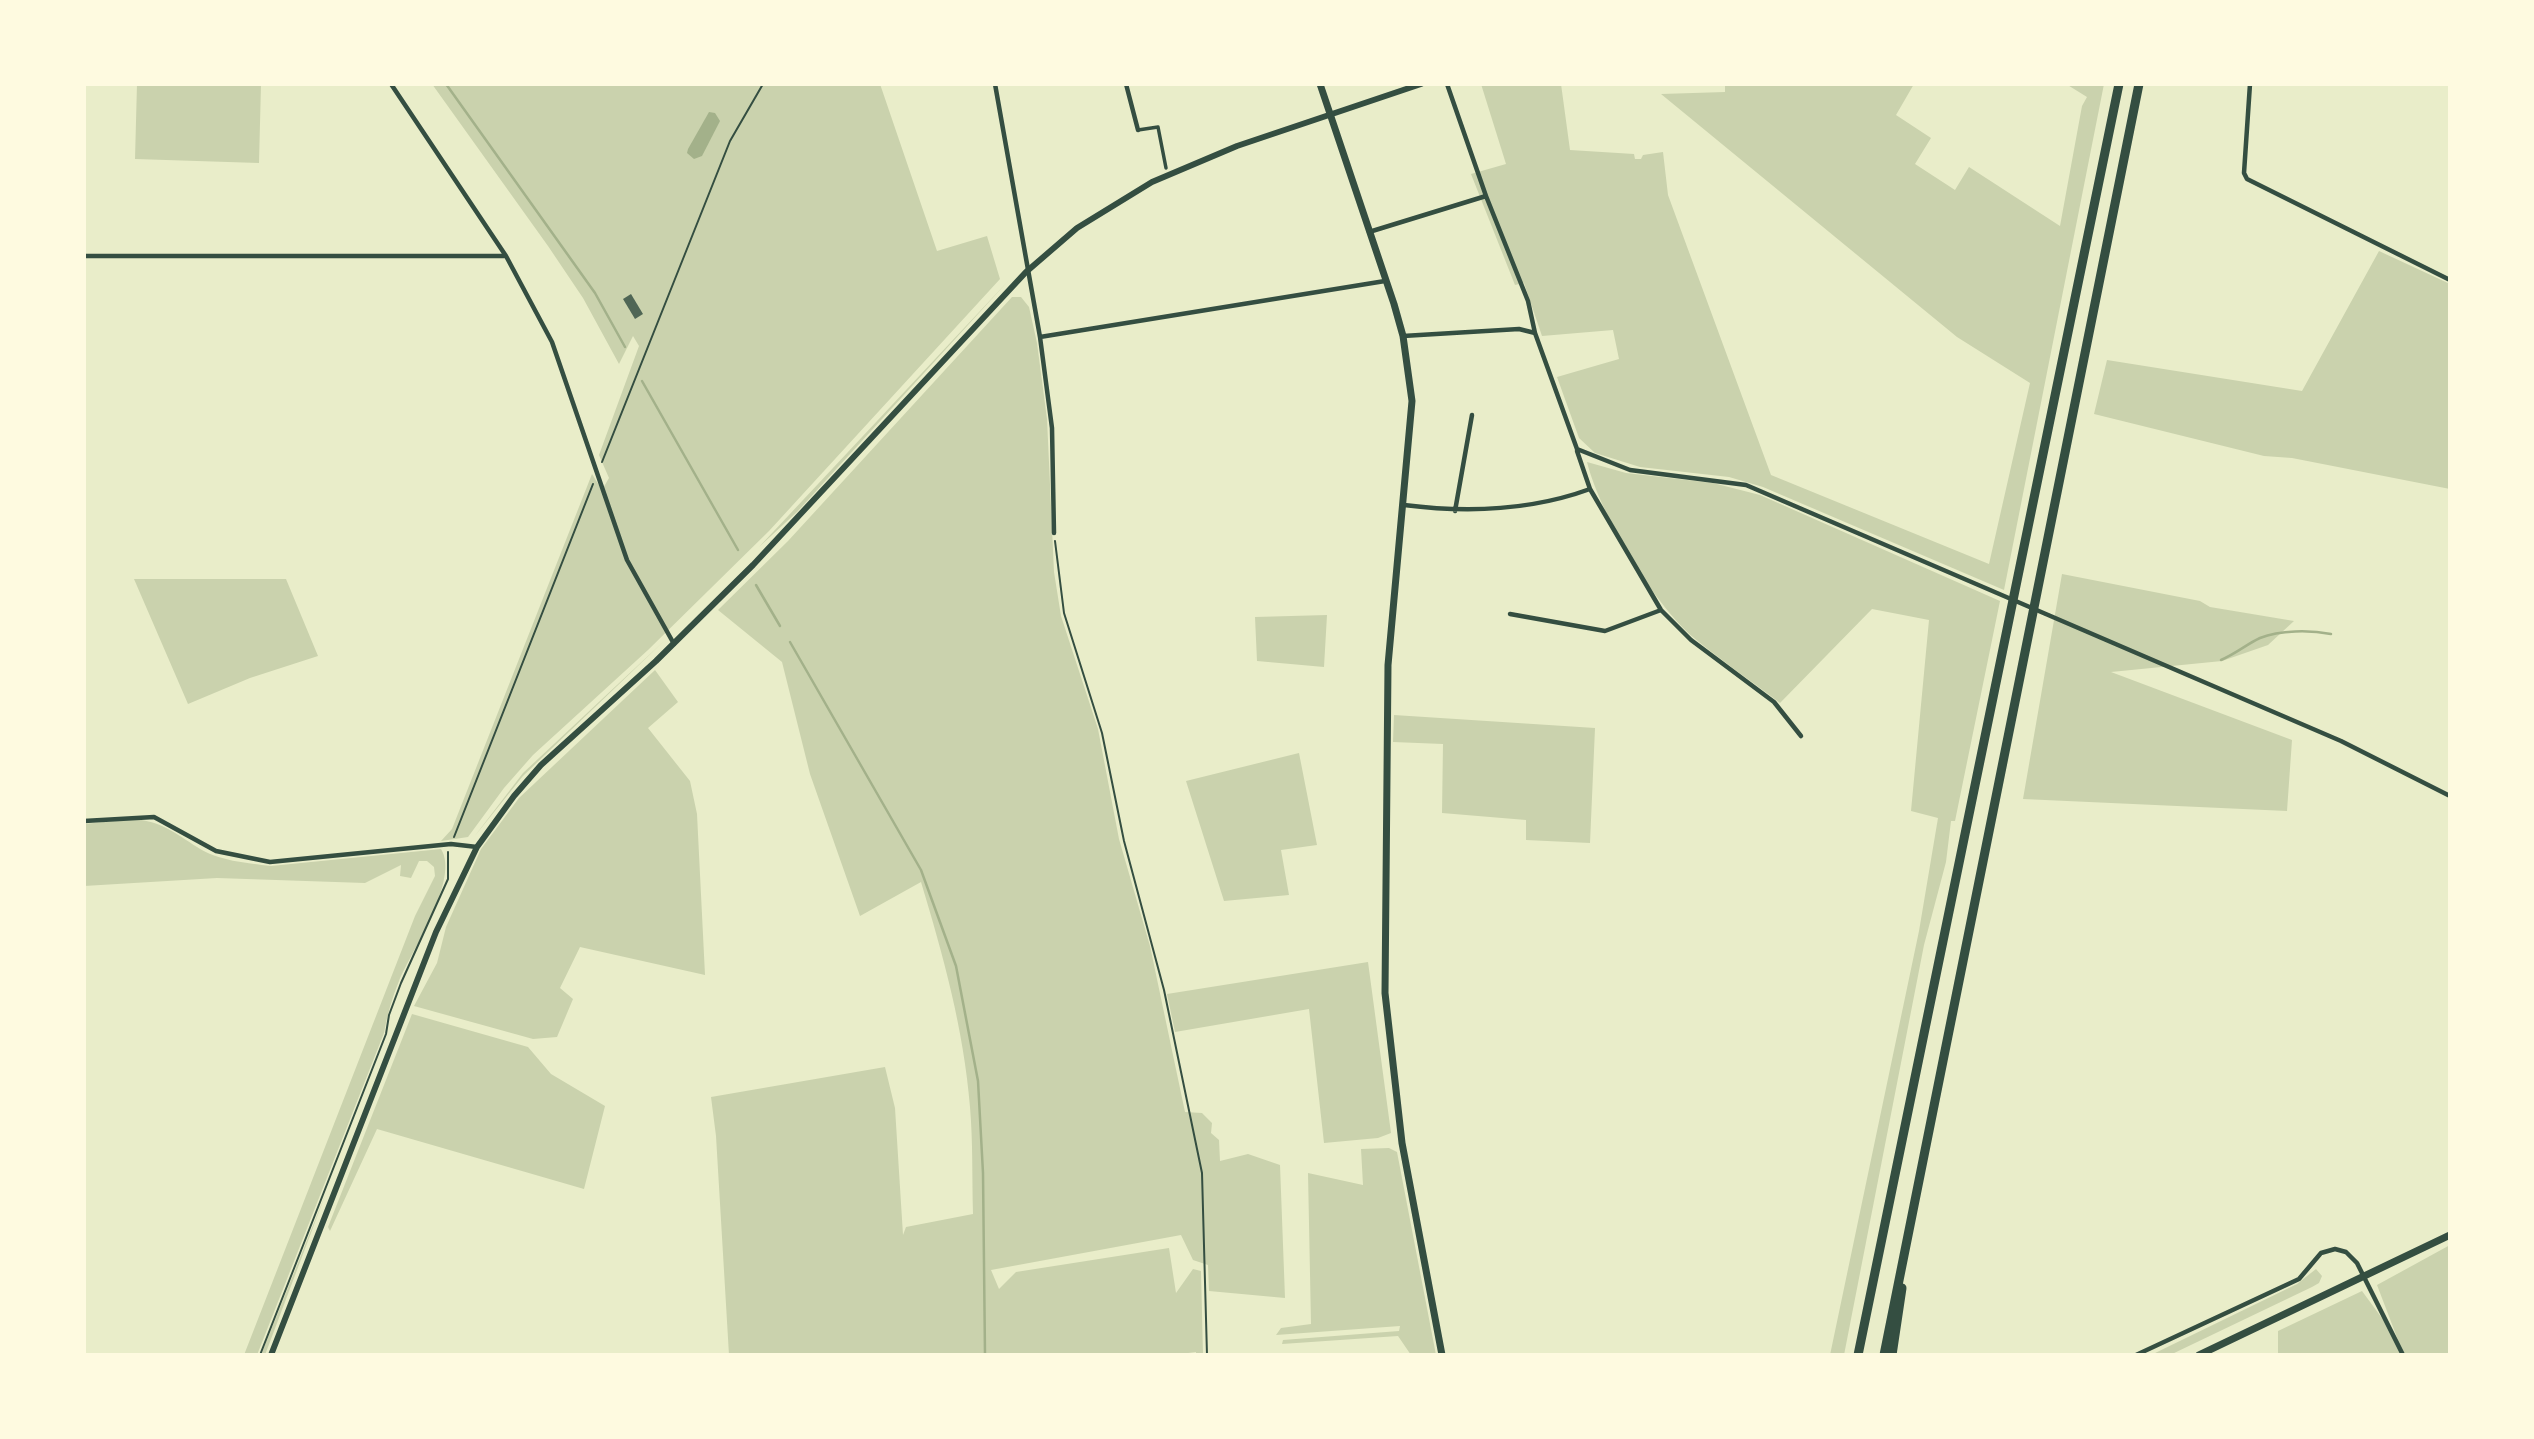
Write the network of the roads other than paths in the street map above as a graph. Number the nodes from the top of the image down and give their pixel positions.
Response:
1 (391, 84) edge
2 (995, 84) edge
3 (1126, 84) edge
4 (1320, 84) edge
5 (1421, 84) edge
6 (1447, 84) edge
7 (2119, 84) edge
8 (2139, 84) edge
9 (2250, 84) edge
10 (1331, 115) junction
11 (1138, 130) joint
12 (1166, 168) dead end
13 (1486, 196) junction
14 (1368, 232) junction
15 (84, 256) edge
16 (506, 256) junction
17 (1026, 272) junction
18 (2450, 280) edge
19 (1385, 281) junction
20 (1535, 333) junction
21 (1403, 336) junction
22 (1040, 337) junction
23 (1472, 415) dead end
24 (1577, 449) junction
25 (1590, 488) junction
26 (1404, 505) junction
27 (1455, 510) junction
28 (1054, 533) road end
29 (1661, 610) junction
30 (1510, 614) dead end
31 (674, 644) junction
32 (1801, 736) dead end
33 (2450, 796) edge
34 (84, 821) edge
35 (477, 847) junction
36 (2450, 1235) edge
37 (1903, 1268) junction
38 (2364, 1276) junction
39 (271, 1355) edge
40 (1442, 1355) edge
41 (1858, 1355) edge
42 (1884, 1355) edge
43 (1892, 1355) edge
44 (2136, 1355) edge
45 (2199, 1355) edge
46 (2403, 1355) edge

1 - 16 street
2 - 17 street
3 - 11 street
4 - 10 main road
5 - 10 street
6 - 13 street
7 - 41 highway
8 - 37 highway
9 - 18 street
10 - 14 main road
10 - 17 street
11 - 12 street
13 - 14 street
13 - 20 street
14 - 19 main road
15 - 16 street
16 - 31 street
17 - 22 street
17 - 31 street
19 - 21 main road
19 - 22 street
20 - 21 street
20 - 24 street
21 - 26 main road
22 - 28 street
23 - 27 street
24 - 25 street
24 - 33 street
25 - 27 street
25 - 29 street
26 - 27 street
26 - 40 main road
29 - 30 street
29 - 32 street
31 - 35 street
34 - 35 street
35 - 39 street
36 - 38 main road
37 - 42 highway
37 - 43 highway
38 - 44 street
38 - 45 main road
38 - 46 street

